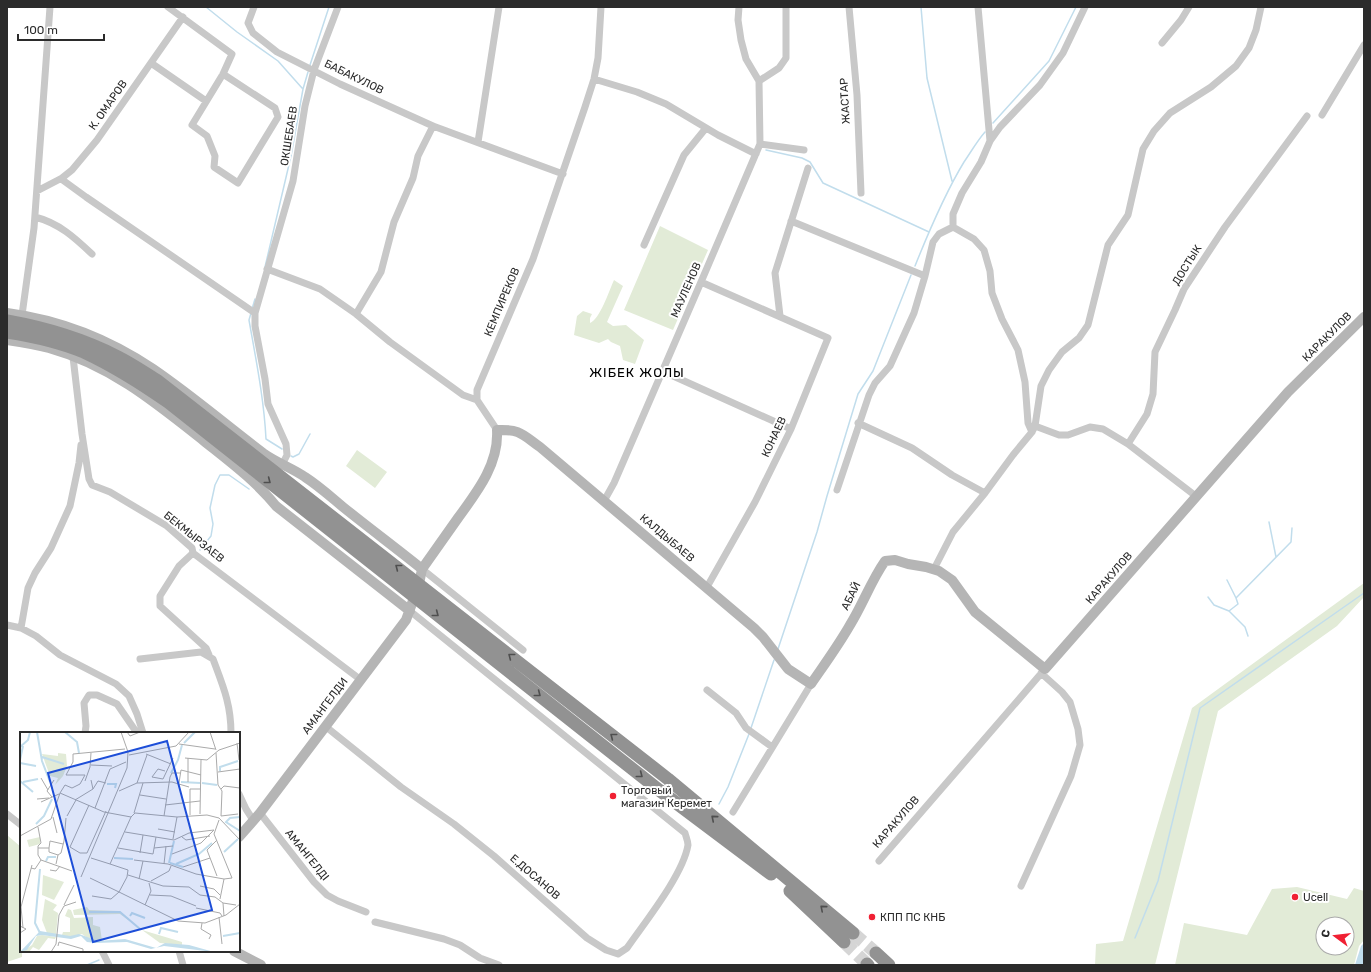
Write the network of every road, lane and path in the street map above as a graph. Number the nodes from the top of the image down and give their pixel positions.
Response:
1 (50, 7) edge
2 (168, 7) edge
3 (254, 7) edge
4 (338, 7) edge
5 (498, 7) edge
6 (601, 7) edge
7 (739, 7) edge
8 (786, 7) edge
9 (849, 7) edge
10 (978, 7) edge
11 (1085, 7) edge
12 (1189, 7) edge
13 (1261, 7) edge
14 (183, 17) junction
15 (1162, 42) dead end
16 (1364, 45) edge
17 (151, 63) junction
18 (314, 70) junction
19 (223, 74) junction
20 (594, 79) junction
21 (759, 81) junction
22 (206, 101) junction
23 (1322, 115) dead end
24 (1307, 116) dead end
25 (433, 126) junction
26 (706, 128) junction
27 (990, 141) junction
28 (478, 142) junction
29 (760, 144) junction
30 (804, 150) dead end
31 (756, 154) junction
32 (808, 168) dead end
33 (563, 174) junction
34 (62, 178) junction
35 (37, 191) junction
36 (861, 193) dead end
37 (35, 217) junction
38 (791, 220) junction
39 (953, 228) junction
40 (644, 245) dead end
41 (92, 254) dead end
42 (267, 269) junction
43 (925, 276) junction
44 (702, 282) junction
45 (7, 313) edge
46 (255, 313) junction
47 (356, 314) junction
48 (22, 315) junction
49 (780, 316) junction
50 (1364, 317) edge
51 (7, 322) edge
52 (7, 332) edge
53 (7, 340) edge
54 (73, 356) junction
55 (662, 371) junction
56 (477, 400) junction
57 (858, 423) junction
58 (791, 429) junction
59 (1033, 429) junction
60 (497, 430) junction
61 (82, 434) junction
62 (1128, 444) junction
63 (282, 465) junction
64 (837, 490) dead end
65 (985, 493) junction
66 (1197, 497) junction
67 (604, 501) junction
68 (193, 553) junction
69 (422, 569) junction
70 (934, 569) junction
71 (420, 584) junction
72 (707, 587) junction
73 (415, 598) junction
74 (410, 611) junction
75 (7, 625) edge
76 (21, 628) junction
77 (524, 650) dead end
78 (209, 655) junction
79 (140, 659) dead end
80 (1043, 671) junction
81 (361, 680) junction
82 (811, 684) junction
83 (707, 690) dead end
84 (325, 726) junction
85 (85, 732) edge
86 (135, 732) edge
87 (143, 732) edge
88 (231, 732) edge
89 (772, 747) junction
90 (668, 779) junction
91 (659, 790) junction
92 (240, 796) edge
93 (733, 812) dead end
94 (7, 814) edge
95 (257, 816) junction
96 (20, 824) edge
97 (240, 836) edge
98 (741, 847) junction
99 (879, 861) dead end
100 (1021, 886) dead end
101 (366, 912) dead end
102 (375, 922) dead end
103 (848, 937) tunnel mouth
104 (102, 952) edge
105 (180, 952) edge
106 (236, 952) edge
107 (876, 953) tunnel mouth
108 (109, 965) edge
109 (183, 965) edge
110 (261, 965) edge
111 (499, 965) edge
112 (889, 965) edge

1 - 35 street
2 - 14 street
3 - 18 street, БАБАКУЛОВ
4 - 18 street, ОКШЕБАЕВ
5 - 28 street
6 - 20 street, КЕМПИРЕКОВ
7 - 21 street
8 - 21 street
9 - 36 street, ЖАСТАР
10 - 27 street
11 - 27 street
12 - 15 street
13 - 59 street
14 - 17 street, К. ОМАРОВ
14 - 19 street
16 - 23 street
17 - 22 street
17 - 34 street, К. ОМАРОВ
18 - 25 street, БАБАКУЛОВ
18 - 42 street, ОКШЕБАЕВ
19 - 22 street
19 - 22 street
20 - 26 street
20 - 33 street, КЕМПИРЕКОВ
21 - 29 street, МАУЛЕНОВ
24 - 62 street, ДОСТЫК
25 - 28 street, БАБАКУЛОВ
25 - 47 street
26 - 31 street
26 - 40 street
27 - 39 street
28 - 33 street, БАБАКУЛОВ
29 - 30 street
29 - 31 street, МАУЛЕНОВ
31 - 44 street, МАУЛЕНОВ
32 - 38 street
33 - 56 street, КЕМПИРЕКОВ
34 - 35 street, К. ОМАРОВ
34 - 46 street
35 - 37 street
37 - 41 street
37 - 48 street
38 - 43 street
38 - 49 street
39 - 43 street
39 - 59 street
42 - 46 street, ОКШЕБАЕВ
42 - 47 street
43 - 57 street
44 - 49 street, КОНАЕВ
44 - 55 street, МАУЛЕНОВ
45 - 48 main road
46 - 63 street, ОКШЕБАЕВ
47 - 56 street
48 - 63 main road
49 - 58 street, КОНАЕВ
50 - 66 main road, КАРАКУЛОВ
71 -> 51 highway
52 -> 73 highway
53 - 54 main road
54 - 61 street, БЕКМЫРЗАЕВ
54 - 74 main road
55 - 58 street
55 - 67 street, МАУЛЕНОВ
56 - 60 street
57 - 64 street
57 - 65 street
58 - 72 street, КОНАЕВ
59 - 62 street
59 - 65 street
60 - 67 main road, КАЛДЫБАЕВ
60 - 69 main road
61 - 68 street, БЕКМЫРЗАЕВ
61 - 76 street
62 - 66 street
63 - 69 main road
65 - 70 street
66 - 80 main road, КАРАКУЛОВ
67 - 72 main road, КАЛДЫБАЕВ
68 - 78 street
68 - 81 street, БЕКМЫРЗАЕВ
69 - 71 main road
69 - 77 street
70 - 80 main road, АБАЙ
70 - 82 main road, АБАЙ
71 - 73 main road, АМАНГЕЛДИ
90 -> 71 highway
72 - 82 main road, КАЛДЫБАЕВ
73 - 74 main road, АМАНГЕЛДИ
73 -> 91 highway
74 - 81 main road, АМАНГЕЛДИ
74 - 84 street, Е.ДОСАНОВ
75 - 76 street
76 - 87 street
78 - 79 street
78 - 88 street
80 - 99 street, КАРАКУЛОВ
80 - 100 street
81 - 84 main road, АМАНГЕЛДИ
82 - 89 street, АБАЙ
83 - 89 street
84 - 95 main road, АМАНГЕЛДИ
85 - 86 street
89 - 93 street, АБАЙ
90 - 91 highway
98 -> 90 highway
91 - 98 highway
92 - 95 street, АМАНГЕЛДІ
94 - 96 street
95 - 97 main road, АМАНГЕЛДИ
95 - 101 street, АМАНГЕЛДІ
98 - 103 highway
102 - 111 street
104 - 108 street
105 - 109 street
106 - 110 main road
107 - 112 highway

